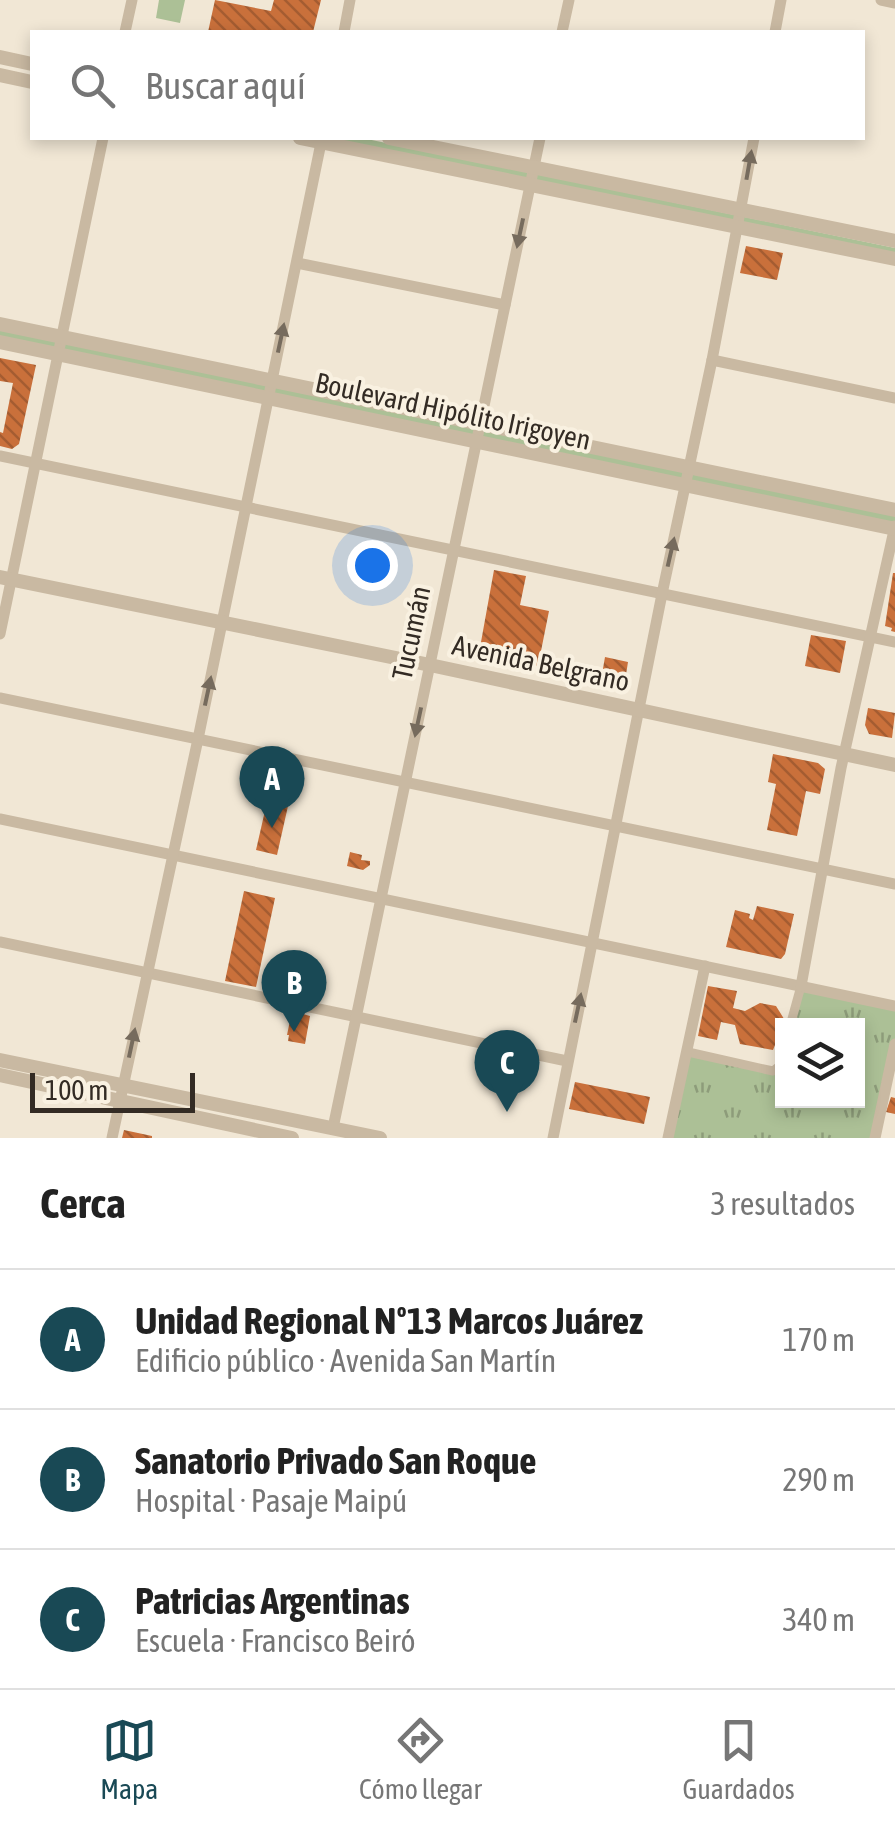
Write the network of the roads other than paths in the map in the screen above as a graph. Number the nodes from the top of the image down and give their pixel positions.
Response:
1 (132, 0) edge
2 (350, 0) edge
3 (568, 0) edge
4 (781, 0) edge
5 (881, 0) edge
6 (895, 3) edge
7 (125, 30) edge
8 (344, 30) edge
9 (562, 30) edge
10 (774, 30) edge
11 (0, 57) edge
12 (30, 64) edge
13 (0, 76) edge
14 (30, 82) edge
15 (104, 140) edge
16 (322, 140) edge
17 (399, 140) edge
18 (540, 140) edge
19 (754, 140) edge
20 (534, 167) junction
21 (530, 184) junction
22 (740, 218) junction
23 (895, 241) edge
24 (895, 258) edge
25 (297, 263) junction
26 (505, 305) junction
27 (0, 324) edge
28 (62, 338) junction
29 (0, 342) edge
30 (58, 354) junction
31 (712, 360) junction
32 (272, 381) junction
33 (268, 398) junction
34 (895, 398) edge
35 (480, 425) junction
36 (476, 441) junction
37 (0, 456) edge
38 (36, 464) junction
39 (690, 467) junction
40 (686, 485) junction
41 (244, 508) junction
42 (895, 510) edge
43 (895, 528) edge
44 (454, 550) junction
45 (6, 578) edge
46 (662, 594) junction
47 (221, 624) junction
48 (0, 634) edge
49 (870, 637) junction
50 (895, 642) edge
51 (430, 665) junction
52 (0, 698) edge
53 (638, 710) junction
54 (198, 739) junction
55 (844, 754) junction
56 (895, 765) edge
57 (405, 782) junction
58 (0, 819) edge
59 (615, 825) junction
60 (172, 855) junction
61 (822, 869) junction
62 (895, 884) edge
63 (380, 900) junction
64 (0, 942) edge
65 (592, 944) junction
66 (705, 966) junction
67 (148, 973) junction
68 (801, 986) junction
69 (895, 1006) edge
70 (356, 1017) junction
71 (792, 1018) edge
72 (895, 1044) edge
73 (688, 1052) junction
74 (0, 1060) edge
75 (567, 1061) junction
76 (775, 1069) edge
77 (0, 1075) edge
78 (122, 1093) junction
79 (332, 1133) edge
80 (112, 1138) edge
81 (292, 1138) edge
82 (380, 1138) edge
83 (553, 1138) edge
84 (668, 1138) edge
85 (874, 1138) edge

1 - 7 street
2 - 8 street
3 - 9 street
4 - 10 street
5 - 6 street
11 - 12 street
13 - 14 street
15 - 28 street
16 - 21 street
16 - 25 street
17 - 20 street
18 - 20 street, Tucumán
22 -> 19 street
20 - 21 street, Tucumán
20 - 22 street
21 - 22 street
21 -> 26 street, Tucumán
22 - 23 street
22 - 24 street
22 - 31 street
25 - 26 street
32 -> 25 street
26 - 35 street, Tucumán
27 - 28 street, Boulevard Hipólito Irigoyen
28 - 30 street
28 - 32 street, Boulevard Hipólito Irigoyen
29 - 30 street, Boulevard Hipólito Irigoyen
30 - 33 street, Boulevard Hipólito Irigoyen
30 - 38 street
31 - 34 street
31 - 39 street
32 - 33 street
32 - 35 street, Boulevard Hipólito Irigoyen
33 - 36 street, Boulevard Hipólito Irigoyen
33 - 41 street
35 - 36 street, Tucumán
35 - 39 street, Boulevard Hipólito Irigoyen
36 - 40 street, Boulevard Hipólito Irigoyen
36 - 44 street, Tucumán
37 - 38 street
38 - 41 street
38 - 45 street
39 - 40 street
39 - 42 street, Boulevard Hipólito Irigoyen
40 - 43 street, Boulevard Hipólito Irigoyen
46 -> 40 street
41 - 44 street
41 - 47 street
43 - 49 street
44 - 46 street
44 - 51 street, Tucumán
45 - 47 street, Avenida Belgrano
45 - 48 street
46 - 49 street
46 - 53 street
47 - 51 street, Avenida Belgrano
54 -> 47 street
49 - 50 street
49 - 55 street
51 - 53 street, Avenida Belgrano
51 -> 57 street, Tucumán
52 - 54 street
53 - 55 street, Avenida Belgrano
53 - 59 street
54 - 57 street
54 - 60 street
55 - 56 street, Avenida Belgrano
55 - 61 street
57 - 59 street
57 - 63 street, Tucumán
58 - 60 street
59 - 61 street
59 - 65 street
60 - 63 street
60 - 67 street
61 - 62 street
61 - 68 street
63 - 65 street
63 - 70 street, Tucumán
64 - 67 street
65 - 66 street
75 -> 65 street
66 - 68 street
66 - 73 street
67 - 70 street
78 -> 67 street
68 - 69 street
68 - 71 street
70 - 75 street
70 - 79 street, Tucumán
72 - 85 street
73 - 76 street
73 - 84 street
74 - 78 street
75 - 83 street
77 - 78 street
78 - 79 street
78 - 80 street
78 - 81 street
79 - 82 street

